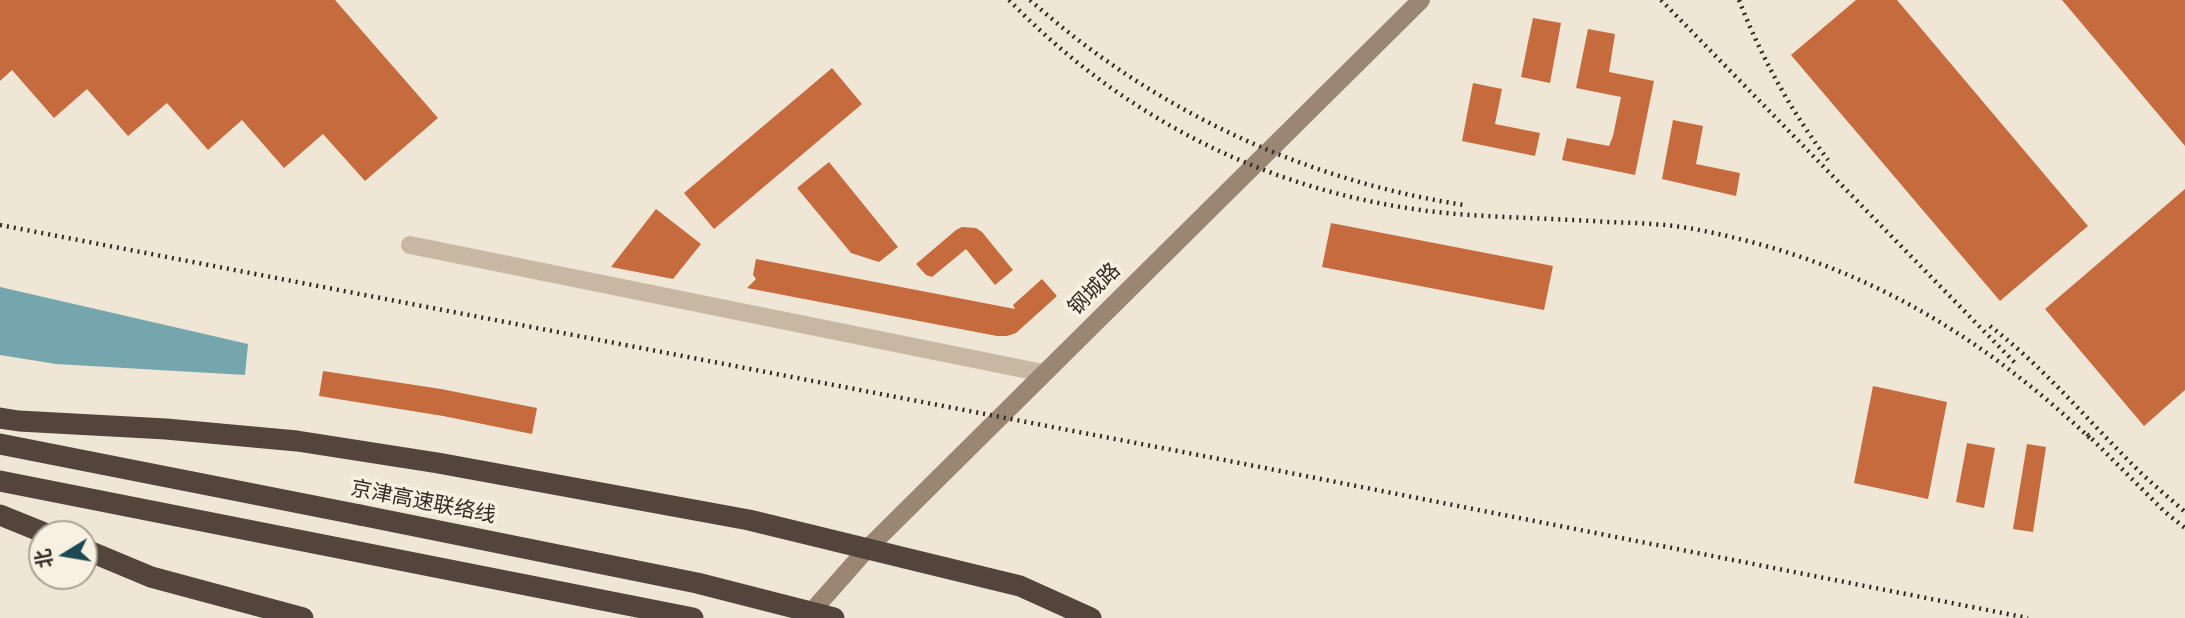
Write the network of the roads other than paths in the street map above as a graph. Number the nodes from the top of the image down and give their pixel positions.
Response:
1 (1421, 0) edge
2 (410, 245) dead end
3 (1043, 373) junction
4 (0, 418) edge
5 (0, 444) edge
6 (0, 481) edge
7 (0, 514) edge
8 (28, 526) edge
9 (867, 549) junction
10 (98, 555) edge
11 (303, 618) edge
12 (694, 618) edge
13 (806, 618) edge
14 (834, 618) edge
15 (1091, 618) edge

1 - 3 street, 钢城路
2 - 3 street
3 - 9 street, 钢城路
4 - 9 highway
5 - 14 highway, 京津高速联络线, bridge
6 - 12 highway
7 - 8 highway
9 - 13 street, 钢城路
9 - 15 highway
10 - 11 highway

